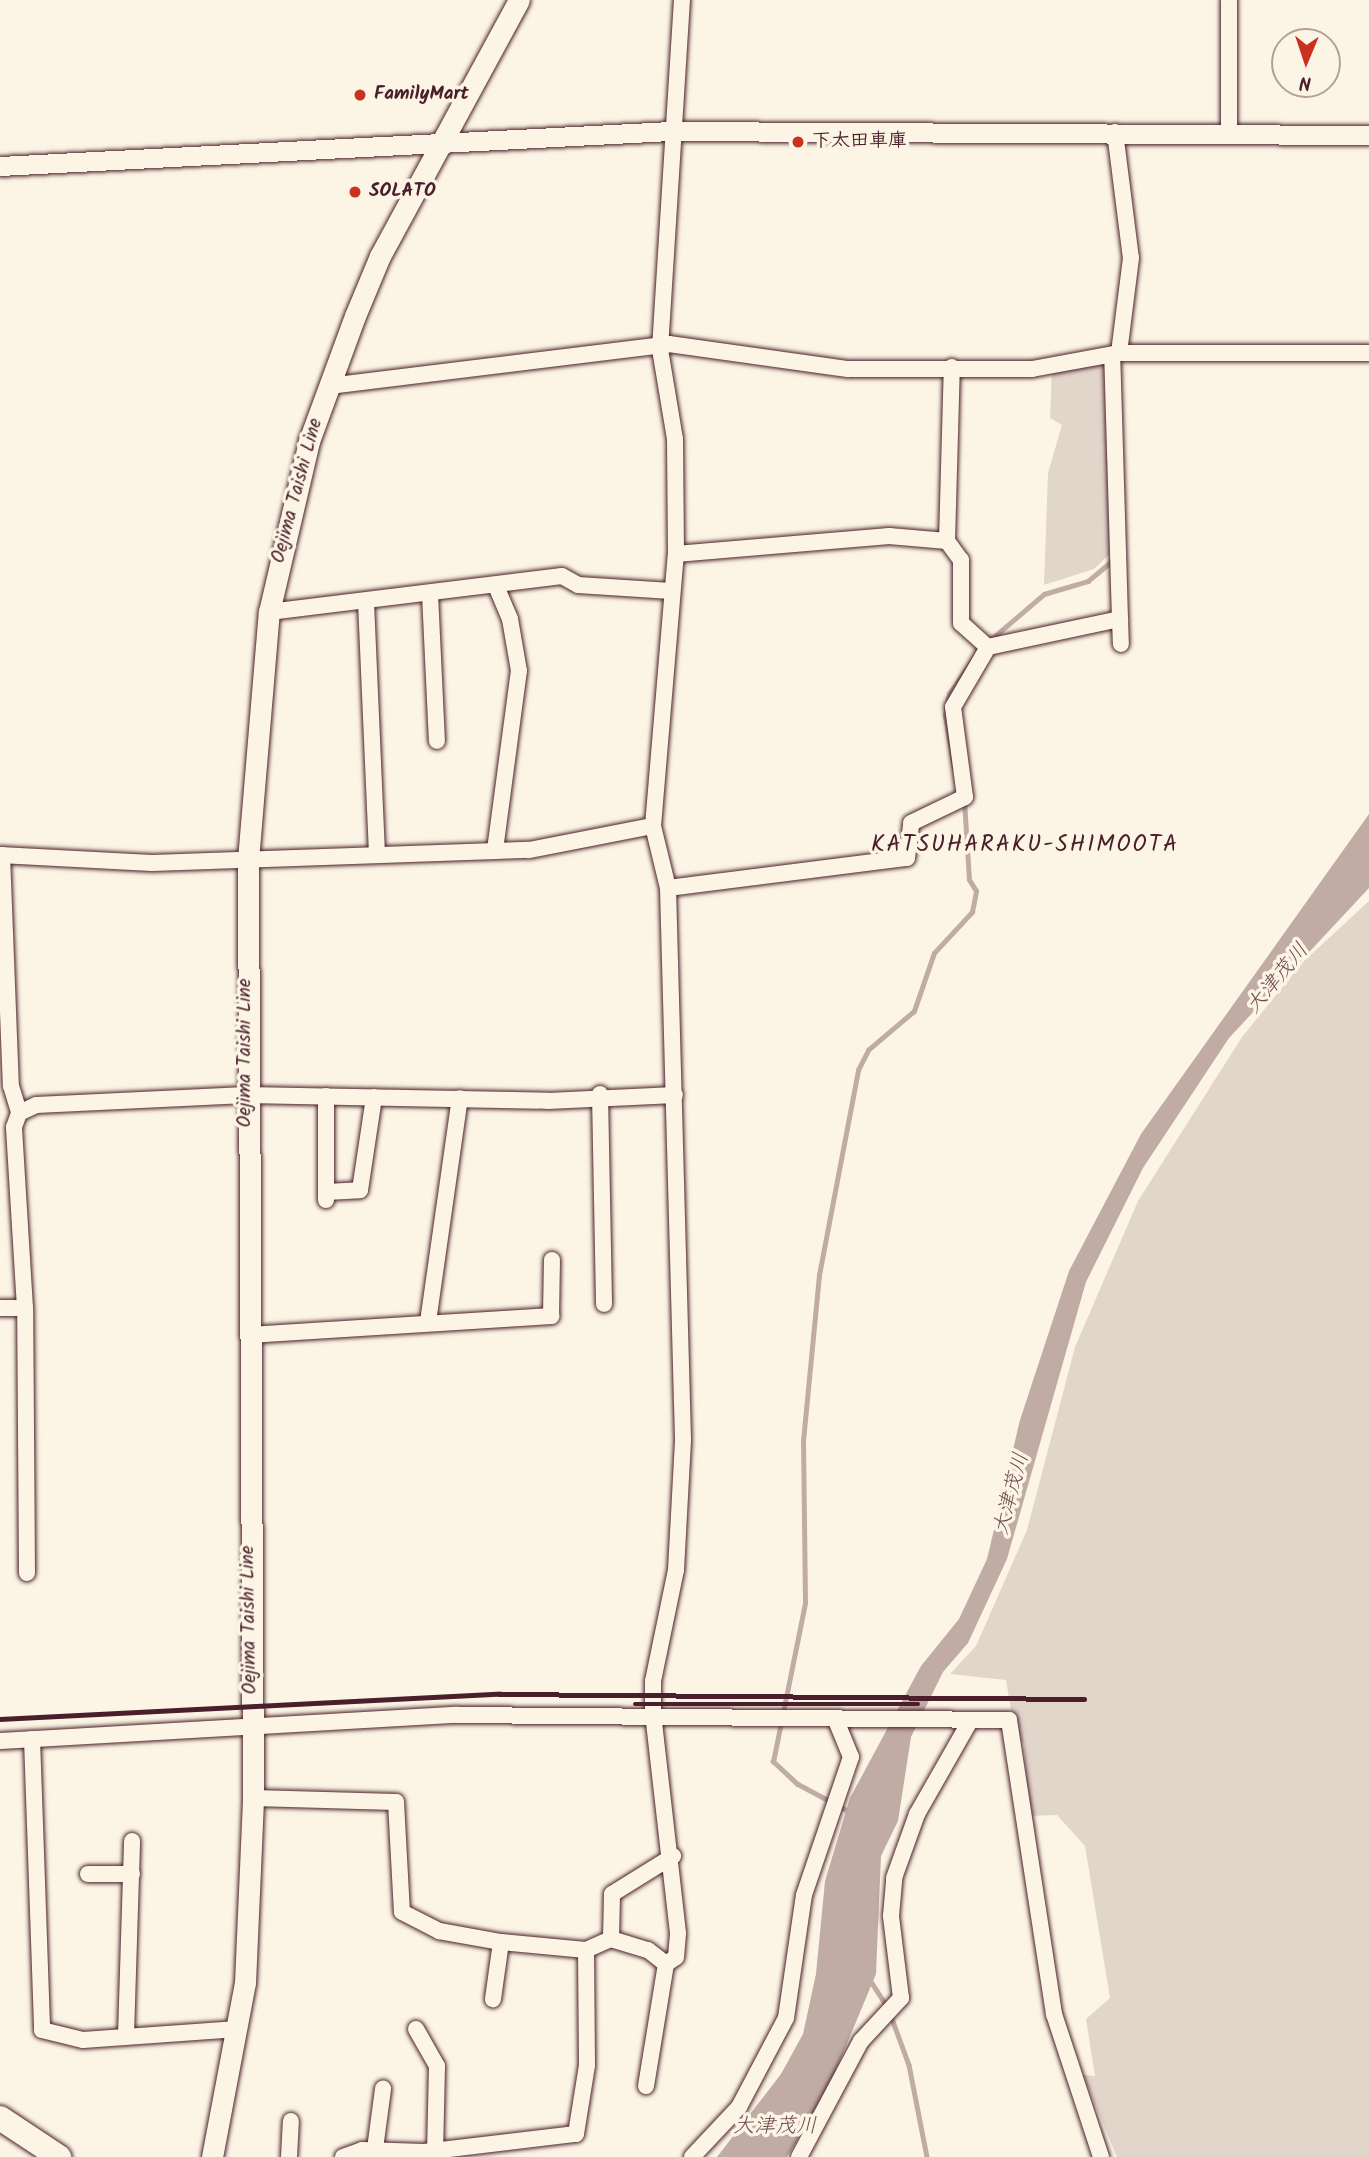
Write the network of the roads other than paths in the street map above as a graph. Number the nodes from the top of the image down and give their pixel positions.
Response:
1 (519, 0) edge
2 (682, 0) edge
3 (1228, 0) edge
4 (670, 131) junction
5 (1115, 132) junction
6 (1229, 134) junction
7 (1369, 135) edge
8 (441, 141) junction
9 (0, 166) edge
10 (660, 349) junction
11 (1369, 353) edge
12 (1115, 354) junction
13 (951, 368) junction
14 (329, 386) junction
15 (947, 541) junction
16 (676, 554) junction
17 (497, 588) junction
18 (671, 592) junction
19 (430, 594) junction
20 (366, 602) junction
21 (269, 612) junction
22 (1120, 619) junction
23 (983, 643) junction
24 (1121, 644) dead end
25 (437, 741) dead end
26 (653, 825) junction
27 (495, 850) junction
28 (377, 852) junction
29 (1, 855) edge
30 (247, 860) junction
31 (668, 888) junction
32 (600, 1094) junction
33 (676, 1095) junction
34 (246, 1096) junction
35 (326, 1097) junction
36 (374, 1097) junction
37 (460, 1098) junction
38 (19, 1112) junction
39 (552, 1260) dead end
40 (604, 1304) dead end
41 (0, 1308) edge
42 (25, 1308) junction
43 (428, 1322) junction
44 (248, 1335) junction
45 (27, 1573) dead end
46 (653, 1714) junction
47 (835, 1718) junction
48 (969, 1723) junction
49 (252, 1724) junction
50 (32, 1739) junction
51 (0, 1741) edge
52 (253, 1798) junction
53 (132, 1841) dead end
54 (673, 1856) junction
55 (88, 1874) dead end
56 (132, 1874) junction
57 (611, 1939) junction
58 (501, 1942) junction
59 (586, 1950) junction
60 (666, 1964) junction
61 (493, 1999) dead end
62 (238, 2029) junction
63 (416, 2029) dead end
64 (126, 2035) junction
65 (870, 2035) junction
66 (646, 2087) dead end
67 (383, 2089) dead end
68 (0, 2118) edge
69 (292, 2121) dead end
70 (375, 2149) junction
71 (435, 2151) junction
72 (50, 2154) edge
73 (212, 2157) edge
74 (289, 2157) edge
75 (344, 2157) edge
76 (692, 2157) edge
77 (799, 2157) edge
78 (813, 2157) edge
79 (1101, 2157) edge

1 - 8 main road, Oejima Taishi Line
2 - 4 street
3 - 6 street
4 - 5 street
4 - 8 street
4 - 10 street
5 - 6 street
5 - 12 street
6 - 7 street
8 - 9 street
8 - 14 main road, Oejima Taishi Line
10 - 13 street
10 - 14 street
10 - 16 street
11 - 12 street
12 - 13 street
12 - 22 street
13 - 15 street
14 - 21 main road, Oejima Taishi Line
15 - 16 street
15 - 23 street
16 - 18 street
17 - 18 street
17 - 19 street
17 - 27 street
18 - 26 street
19 - 20 street
19 - 25 street
20 - 21 street
20 - 28 street
21 - 30 main road, Oejima Taishi Line
22 - 23 street
22 - 24 street
23 - 31 street
26 - 27 street
26 - 31 street
27 - 28 street
28 - 30 street
29 - 30 street
29 - 38 street
30 - 34 main road, Oejima Taishi Line
31 - 33 street
32 - 33 street
32 - 37 street
32 - 40 street
33 - 46 street
34 - 35 street
34 - 38 street
34 - 44 main road, Oejima Taishi Line
35 - 36 street
35 - 36 street
36 - 37 street
37 - 43 street
38 - 42 street
39 - 43 street
41 - 42 street
42 - 45 street
43 - 44 street
44 - 49 main road, Oejima Taishi Line
46 - 47 street
46 - 49 street
46 - 54 street
47 - 48 street
47 - 76 street
48 - 65 street
48 - 79 street
49 - 50 street
49 - 52 main road, Oejima Taishi Line
50 - 51 street
50 - 64 street
52 - 58 street
52 - 62 main road, Oejima Taishi Line
53 - 56 street
54 - 57 street
54 - 60 street
55 - 56 street
56 - 64 street
57 - 59 street
57 - 60 street
58 - 59 street
58 - 61 street
59 - 71 street
60 - 66 street
62 - 64 street
62 - 73 main road, Oejima Taishi Line
63 - 71 street
65 - 77 street
65 - 78 street
67 - 70 street
68 - 72 highway
69 - 74 street
70 - 71 street
70 - 75 street

